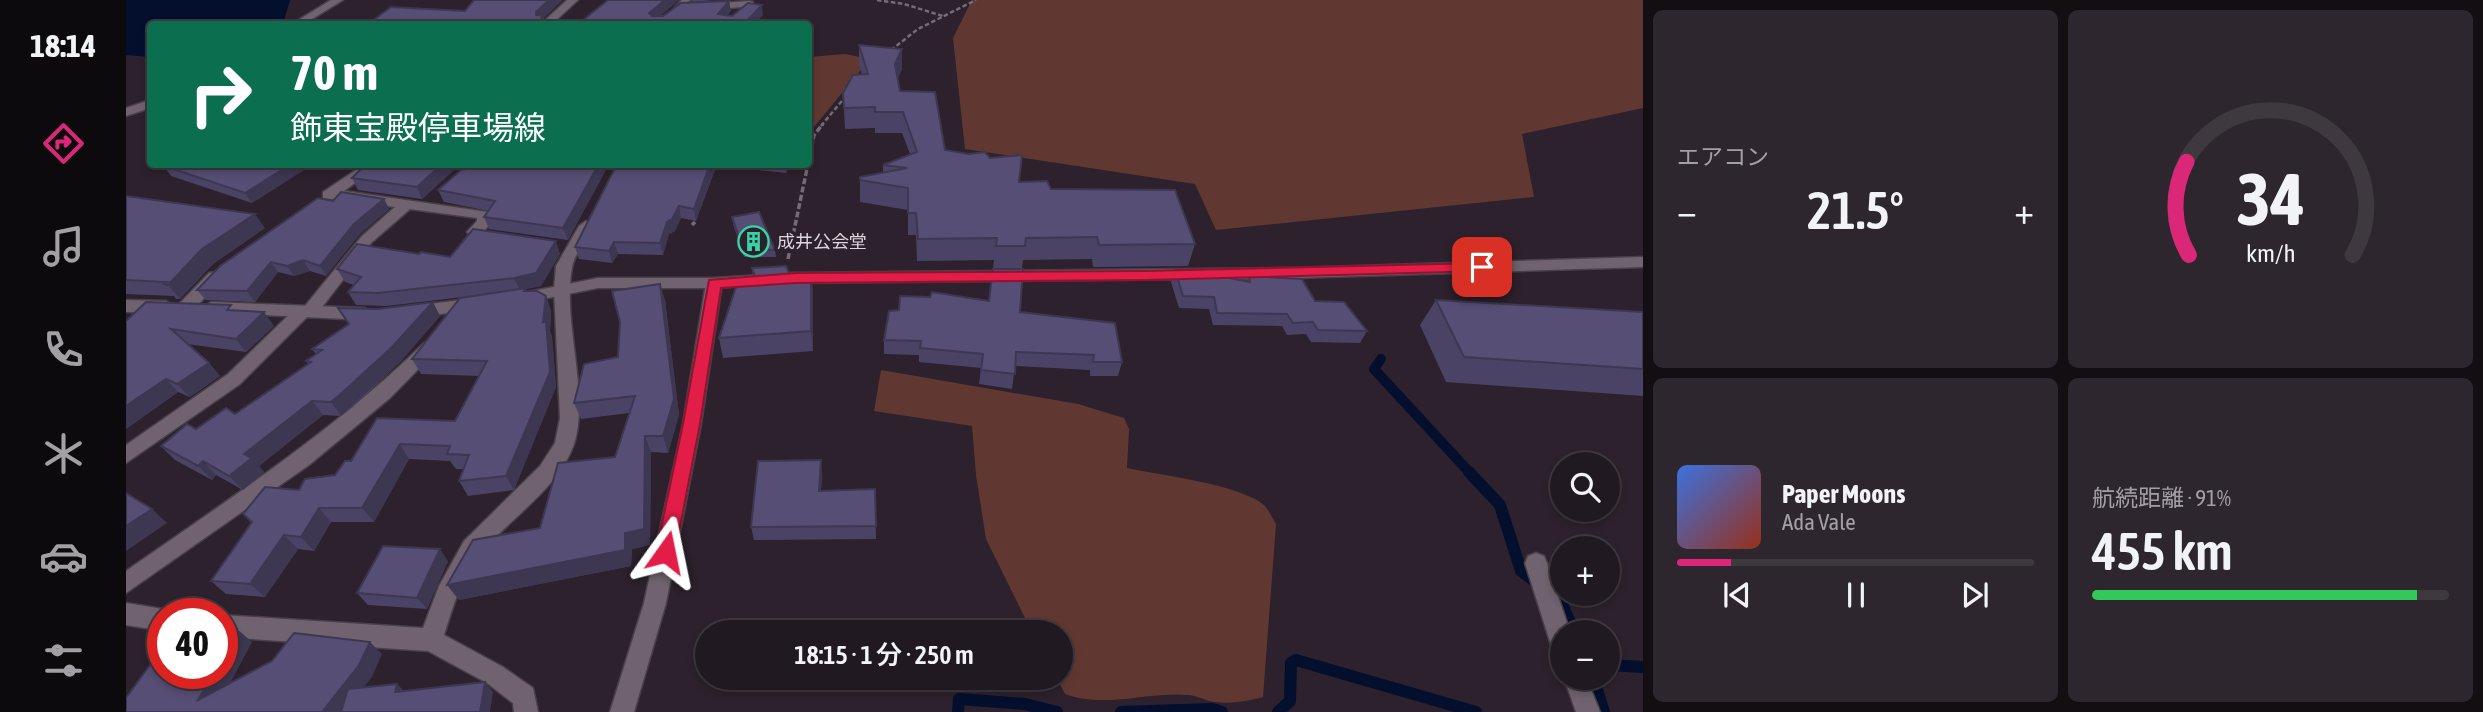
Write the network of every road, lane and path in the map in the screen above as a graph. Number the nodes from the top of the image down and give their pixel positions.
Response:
1 (338, 0) edge
2 (573, 0) edge
3 (877, 0) edge
4 (976, 0) edge
5 (750, 2) edge
6 (682, 4) edge
7 (943, 16) junction
8 (668, 17) edge
9 (734, 18) edge
10 (303, 21) edge
11 (549, 21) edge
12 (888, 53) edge
13 (847, 95) edge
14 (147, 105) edge
15 (126, 112) edge
16 (812, 145) edge
17 (369, 168) edge
18 (807, 168) edge
19 (407, 204) junction
20 (593, 213) edge
21 (505, 239) edge
22 (231, 262) edge
23 (1643, 262) edge
24 (796, 278) junction
25 (714, 283) junction
26 (562, 289) junction
27 (126, 306) edge
28 (461, 306) junction
29 (186, 307) junction
30 (306, 311) junction
31 (126, 456) edge
32 (1537, 566) dead end
33 (126, 583) edge
34 (126, 614) edge
35 (147, 617) edge
36 (1554, 620) edge
37 (238, 627) edge
38 (431, 640) junction
39 (1579, 690) edge
40 (526, 712) edge
41 (622, 712) edge
42 (1588, 712) edge

1 - 10 street
2 - 11 street
3 - 7 path
4 - 7 path
5 - 6 street
5 - 9 street
6 - 8 street
7 - 12 path
13 - 16 path
14 - 15 street
17 - 19 street
18 - 24 path
19 - 21 street
19 - 30 street
20 - 26 street
22 - 29 street
23 - 24 street
24 - 25 street
25 - 26 street
25 - 41 street
26 - 28 street
26 - 38 street
27 - 29 street
28 - 30 street
28 - 33 street
29 - 30 street
30 - 31 street
32 - 36 street
34 - 35 street
37 - 38 street
38 - 40 street
39 - 42 street

